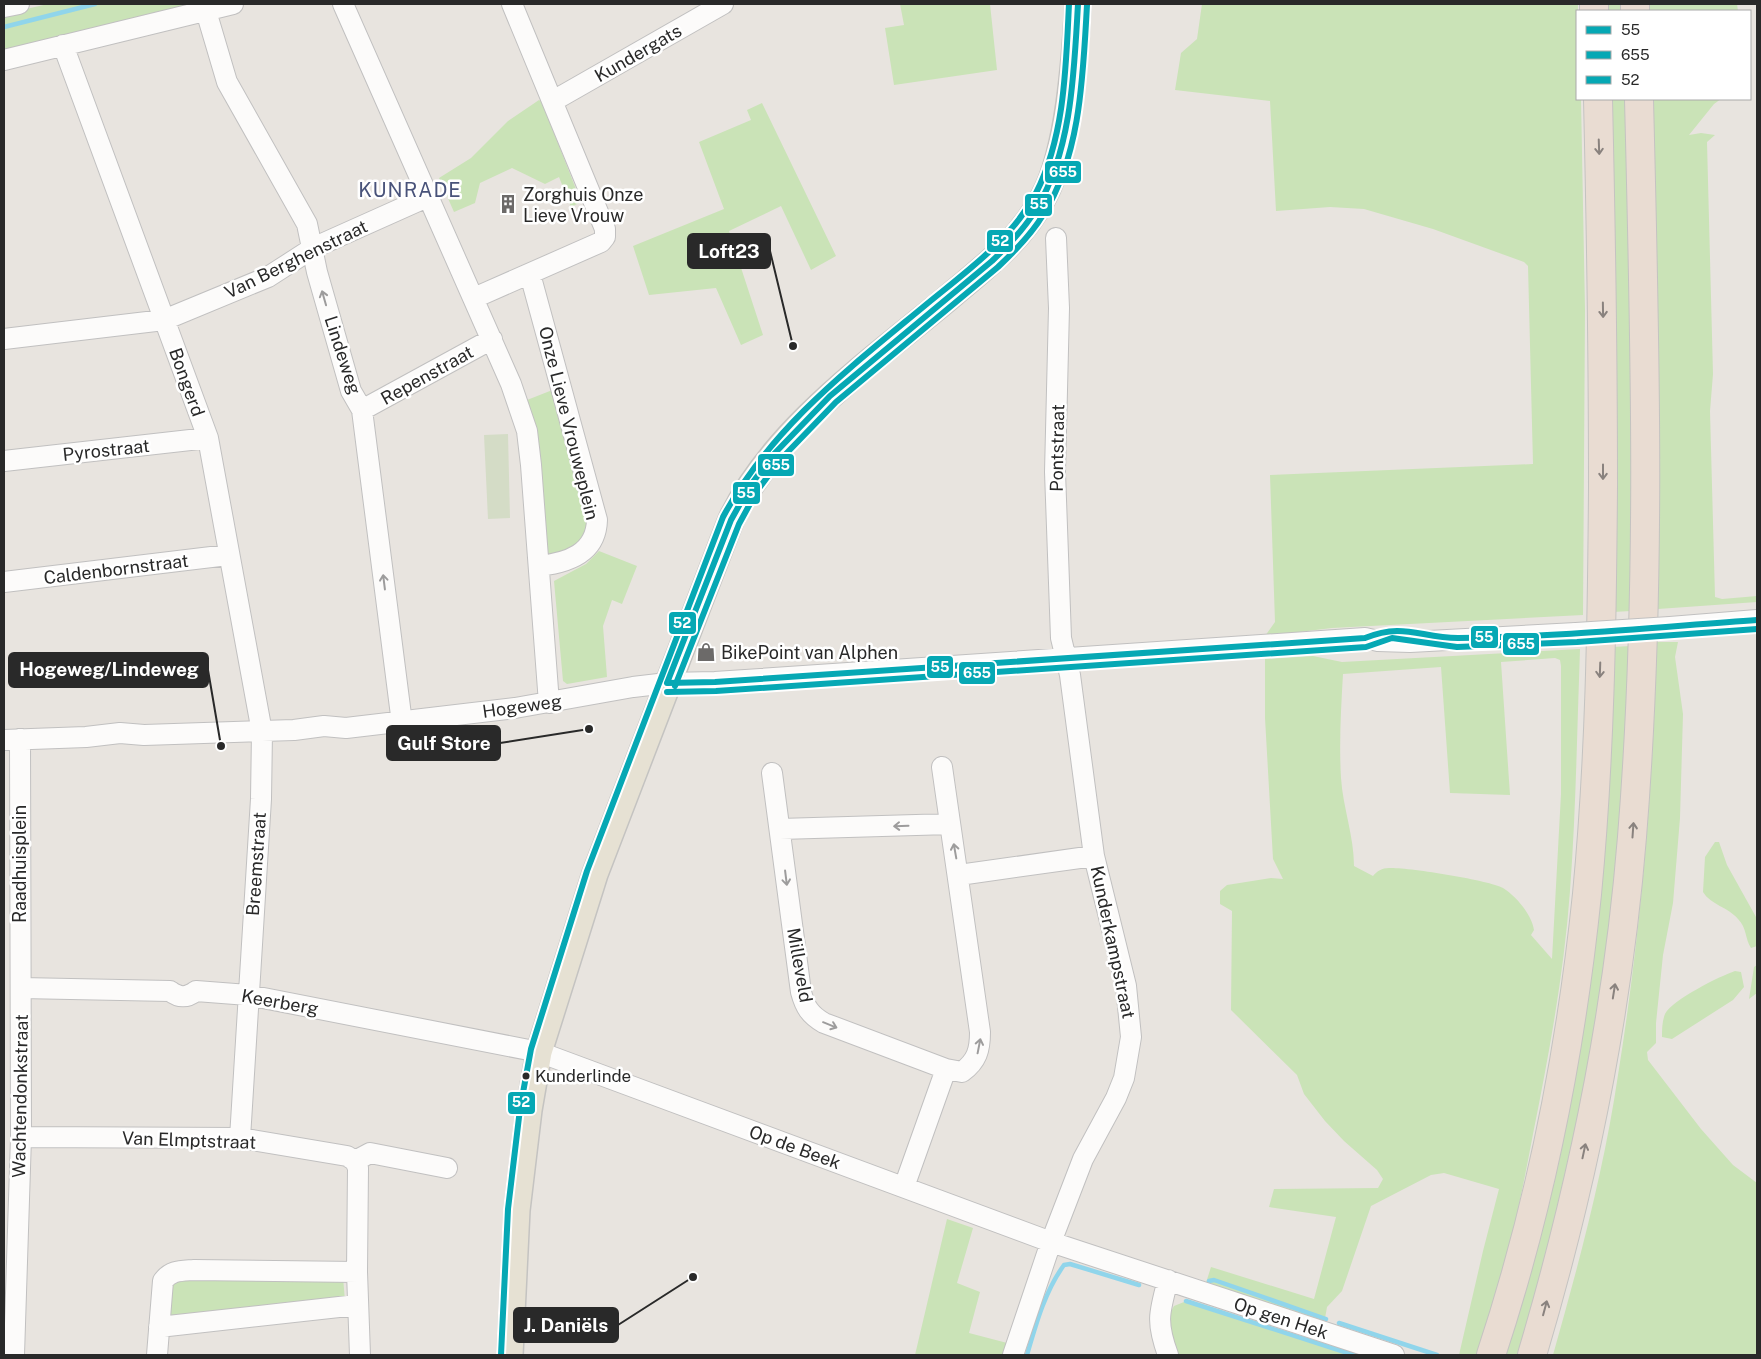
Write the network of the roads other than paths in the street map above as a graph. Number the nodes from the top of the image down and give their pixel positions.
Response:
1 (19, 4) edge
2 (234, 4) edge
3 (344, 4) edge
4 (512, 4) edge
5 (722, 4) edge
6 (1078, 4) edge
7 (4, 7) edge
8 (206, 11) junction
9 (63, 45) junction
10 (4, 60) edge
11 (1598, 100) edge
12 (1639, 100) edge
13 (553, 101) junction
14 (427, 197) junction
15 (1056, 238) dead end
16 (313, 248) junction
17 (530, 274) junction
18 (474, 298) junction
19 (164, 320) junction
20 (4, 339) edge
21 (492, 339) junction
22 (362, 410) junction
23 (208, 438) junction
24 (4, 461) edge
25 (228, 555) junction
26 (539, 566) junction
27 (4, 582) edge
28 (1757, 620) edge
29 (1067, 657) junction
30 (667, 683) junction
31 (549, 703) junction
32 (402, 722) junction
33 (262, 732) junction
34 (12, 740) edge
35 (942, 767) dead end
36 (772, 773) dead end
37 (950, 824) junction
38 (780, 829) junction
39 (1094, 856) junction
40 (959, 875) junction
41 (21, 988) junction
42 (248, 996) junction
43 (539, 1052) junction
44 (946, 1069) junction
45 (21, 1137) junction
46 (240, 1138) junction
47 (355, 1161) junction
48 (447, 1168) dead end
49 (904, 1187) junction
50 (1051, 1242) junction
51 (357, 1272) junction
52 (1168, 1280) junction
53 (358, 1305) junction
54 (159, 1327) junction
55 (14, 1355) edge
56 (157, 1355) edge
57 (360, 1355) edge
58 (510, 1355) edge
59 (1013, 1355) edge
60 (1168, 1355) edge
61 (1394, 1355) edge
62 (1491, 1355) edge
63 (1532, 1355) edge

1 - 7 street
2 - 8 street
3 - 14 street
4 - 13 street
5 - 13 street, Kundergats
6 - 30 main road
8 - 9 street
8 - 16 street, Lindeweg
9 - 10 street
9 - 19 street, Bongerd
11 -> 62 highway
63 -> 12 highway
13 - 17 street
14 - 16 street, Van Berghenstraat
14 - 18 street
15 - 29 street, Pontstraat
16 - 19 street, Van Berghenstraat
22 -> 16 street, Lindeweg
17 - 18 street
17 - 26 street, Onze Lieve Vrouweplein
18 - 21 street
19 - 20 street, Van Berghenstraat
19 - 23 street, Bongerd
21 - 22 street, Repenstraat
21 - 26 street
32 -> 22 street, Lindeweg
23 - 24 street, Pyrostraat
23 - 25 street, Bongerd
25 - 27 street, Caldenbornstraat
25 - 33 street, Bongerd
26 - 31 street
28 - 29 street, Hogeweg, bridge
29 - 30 street, Hogeweg
29 - 39 street, Kunderkampstraat
30 - 31 street, Hogeweg
30 - 43 main road
31 - 32 street, Hogeweg
32 - 33 street, Hogeweg
33 - 34 street, Hogeweg
33 - 42 street, Breemstraat
34 - 41 street, Raadhuisplein
35 - 37 street, Milleveld
36 - 38 street, Milleveld
37 -> 38 street
40 -> 37 street, Milleveld
38 -> 44 street, Milleveld
39 - 40 street
39 - 50 street, Kunderkampstraat
44 -> 40 street, Milleveld
41 - 42 street, Keerberg
41 - 45 street, Wachtendonkstraat
42 - 43 street, Keerberg
42 - 46 street, Breemstraat
43 - 49 street, Op de Beek
43 - 58 main road
44 - 49 street
45 - 46 street, Van Elmptstraat
45 - 55 street, Wachtendonkstraat
46 - 47 street, Van Elmptstraat
47 - 48 street
47 - 51 street
49 - 50 street, Op de Beek
50 - 52 street, Op gen Hek
50 - 59 street, Kunderkampstraat
51 - 53 street
51 - 54 street
52 - 60 street
52 - 61 street, Op gen Hek
53 - 54 street
53 - 57 street
54 - 56 street

